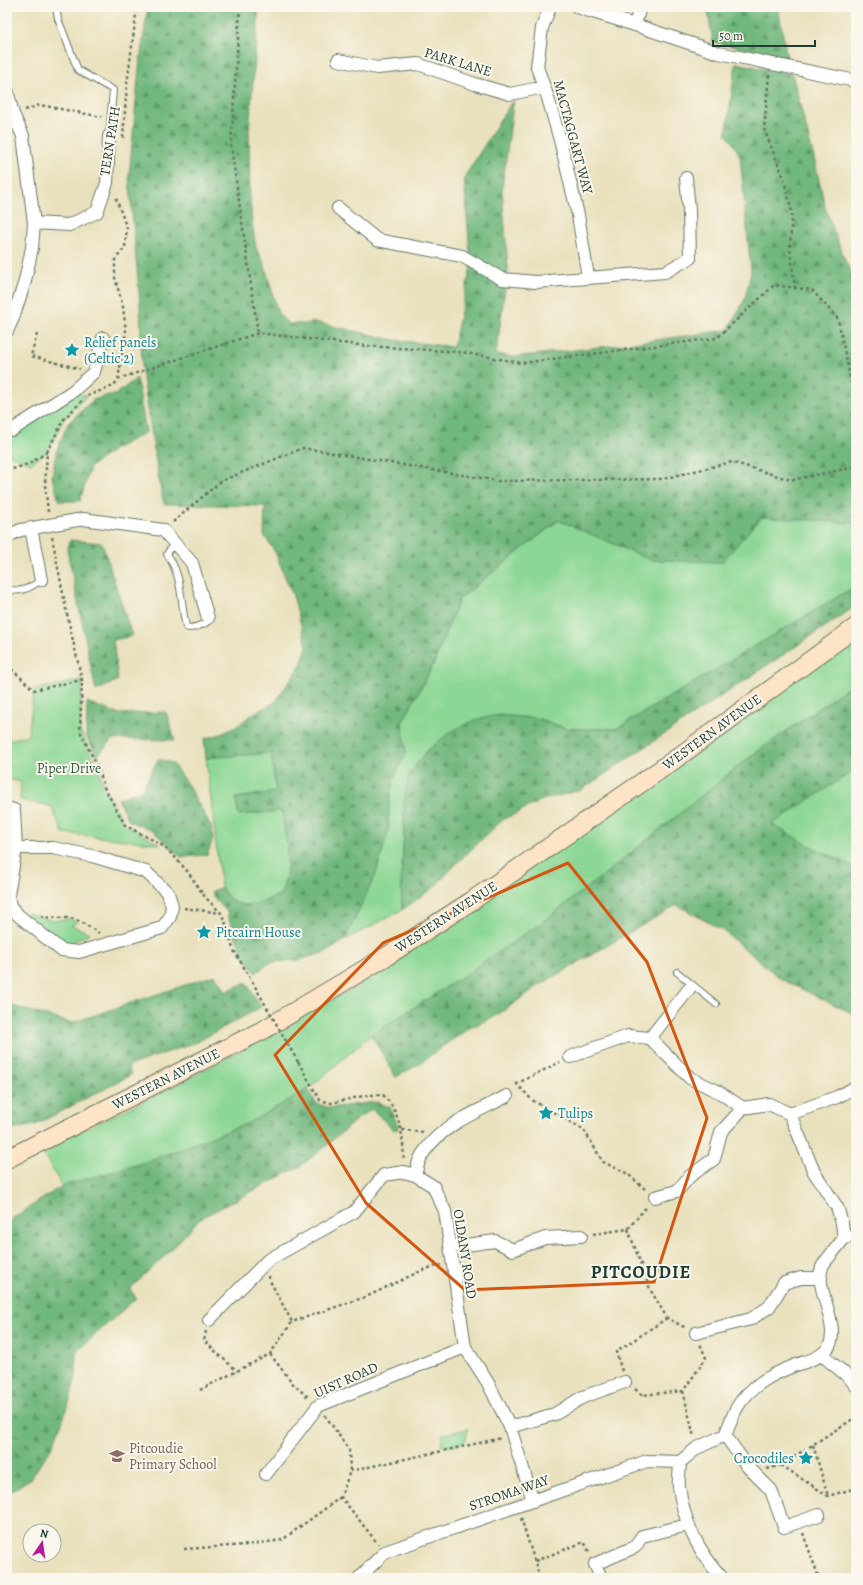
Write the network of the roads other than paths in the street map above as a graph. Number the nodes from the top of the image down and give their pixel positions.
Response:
1 (56, 7) edge
2 (550, 7) edge
3 (577, 7) edge
4 (640, 7) edge
5 (635, 24) junction
6 (338, 60) dead end
7 (856, 81) edge
8 (544, 86) junction
9 (7, 90) edge
10 (10, 114) edge
11 (109, 136) joint
12 (686, 178) dead end
13 (338, 208) dead end
14 (34, 222) junction
15 (588, 277) junction
16 (7, 331) edge
17 (103, 338) dead end
18 (7, 428) edge
19 (31, 528) junction
20 (7, 536) edge
21 (174, 543) junction
22 (41, 580) joint
23 (7, 589) edge
24 (208, 618) joint
25 (856, 628) edge
26 (7, 808) edge
27 (12, 848) edge
28 (677, 972) dead end
29 (690, 987) junction
30 (716, 1004) dead end
31 (650, 1038) junction
32 (570, 1057) road end
33 (856, 1087) edge
34 (507, 1096) road end
35 (744, 1108) junction
36 (790, 1114) junction
37 (7, 1158) edge
38 (409, 1173) junction
39 (654, 1197) road end
40 (581, 1236) road end
41 (850, 1237) edge
42 (451, 1247) junction
43 (821, 1278) junction
44 (209, 1320) road end
45 (696, 1333) road end
46 (465, 1347) junction
47 (822, 1355) junction
48 (626, 1382) road end
49 (856, 1386) edge
50 (512, 1431) junction
51 (725, 1435) junction
52 (680, 1462) junction
53 (266, 1474) dead end
54 (533, 1501) junction
55 (819, 1515) dead end
56 (688, 1525) junction
57 (359, 1578) edge
58 (601, 1578) edge
59 (722, 1578) edge

1 - 11 lane
2 - 8 street, MACTAGGART WAY
3 - 5 street
4 - 5 street
5 - 7 street
6 - 8 street, PARK LANE
8 - 15 street, MACTAGGART WAY
9 - 10 street
10 - 14 street
11 - 14 street
12 - 15 street
13 - 15 street
14 - 16 street
17 - 18 street
19 - 20 street
19 - 21 street
19 - 22 street
21 - 24 street
21 - 24 lane
22 - 23 lane
25 - 37 main road, WESTERN AVENUE
26 - 27 street
27 - 27 street
28 - 29 lane
29 - 30 lane
29 - 31 street
31 - 32 street
31 - 35 street
33 - 36 street
34 - 38 street
35 - 36 street
35 - 39 street
36 - 41 street
38 - 42 street, OLDANY ROAD
38 - 44 street
40 - 42 street
41 - 43 street
42 - 46 street, OLDANY ROAD
43 - 45 street
43 - 47 street
46 - 50 street, OLDANY ROAD
46 - 53 street, UIST ROAD
47 - 49 street
47 - 51 street
48 - 50 street
50 - 54 street, OLDANY ROAD
51 - 52 street
51 - 55 street
52 - 54 street, STROMA WAY
52 - 56 street
54 - 57 street, STROMA WAY
56 - 58 street
56 - 59 street

